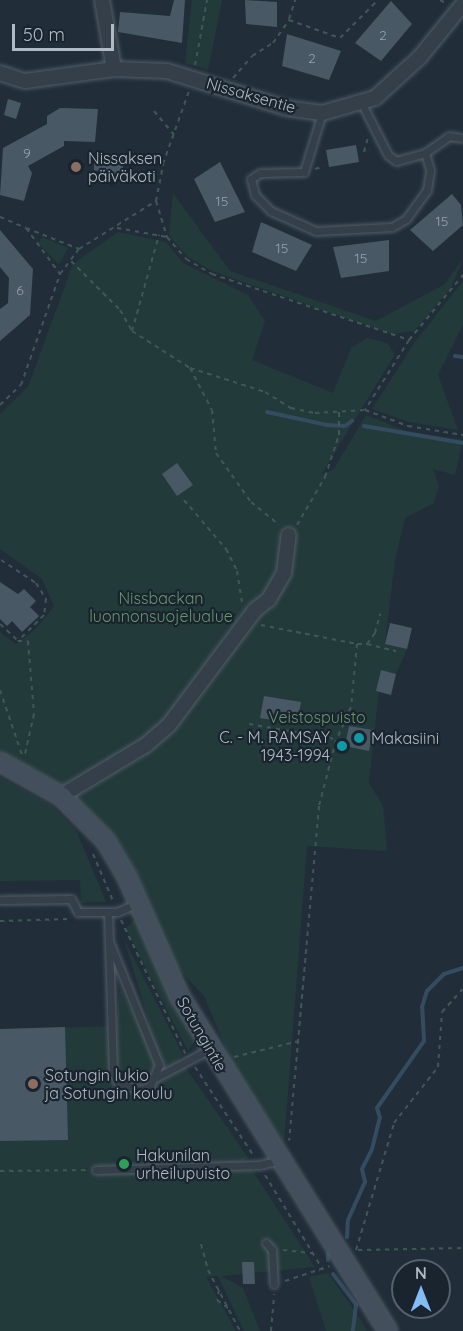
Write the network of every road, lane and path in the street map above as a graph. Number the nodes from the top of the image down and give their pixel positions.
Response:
1 (102, 0) edge
2 (207, 0) edge
3 (295, 0) edge
4 (378, 0) edge
5 (463, 4) edge
6 (289, 20) junction
7 (114, 69) junction
8 (0, 73) edge
9 (193, 78) junction
10 (231, 80) dead end
11 (362, 104) junction
12 (154, 111) dead end
13 (322, 113) junction
14 (174, 135) junction
15 (461, 138) dead end
16 (425, 153) junction
17 (156, 201) junction
18 (0, 217) edge
19 (26, 228) junction
20 (117, 228) junction
21 (159, 235) junction
22 (167, 237) junction
23 (79, 249) junction
24 (71, 261) junction
25 (60, 274) junction
26 (463, 275) edge
27 (132, 331) junction
28 (410, 340) junction
29 (190, 368) junction
30 (0, 405) edge
31 (364, 410) junction
32 (339, 412) junction
33 (463, 435) edge
34 (184, 500) dead end
35 (289, 535) junction
36 (1, 560) edge
37 (380, 614) dead end
38 (245, 623) junction
39 (0, 624) edge
40 (18, 641) junction
41 (357, 644) junction
42 (367, 644) junction
43 (396, 651) dead end
44 (0, 690) edge
45 (249, 723) dead end
46 (336, 740) junction
47 (0, 762) edge
48 (61, 796) junction
49 (89, 846) dead end
50 (0, 900) edge
51 (139, 903) junction
52 (117, 912) junction
53 (108, 916) junction
54 (76, 919) dead end
55 (0, 921) edge
56 (122, 922) junction
57 (109, 941) junction
58 (463, 989) edge
59 (300, 1040) junction
60 (210, 1049) junction
61 (190, 1060) junction
62 (220, 1066) junction
63 (157, 1077) junction
64 (201, 1077) junction
65 (281, 1160) junction
66 (259, 1165) junction
67 (96, 1170) joint
68 (0, 1171) edge
69 (266, 1243) dead end
70 (201, 1244) dead end
71 (463, 1248) edge
72 (272, 1250) junction
73 (313, 1253) junction
74 (349, 1254) junction
75 (274, 1284) junction
76 (219, 1290) junction
77 (229, 1308) junction
78 (240, 1331) edge
79 (271, 1331) edge
80 (388, 1331) edge

1 - 7 street
2 - 9 path
3 - 6 path
4 - 6 path
5 - 11 street, Nissaksentie
6 - 10 path
7 - 8 street, Nissaksentie
7 - 9 street, Nissaksentie
9 - 13 street, Nissaksentie
9 - 14 path
11 - 13 street, Nissaksentie
11 - 16 lane
12 - 14 path
13 - 16 lane
14 - 17 path
15 - 16 lane
17 - 20 path
17 - 22 path
18 - 19 path
19 - 23 path
19 - 25 path
20 - 21 path
20 - 23 path
21 - 22 path
21 - 27 path
22 - 28 path
23 - 24 path
24 - 25 path
24 - 27 path
25 - 30 path
26 - 28 path
27 - 29 path
28 - 31 path
29 - 32 path
29 - 35 path
31 - 32 path
31 - 33 path
32 - 35 path
34 - 38 path
35 - 38 street
36 - 40 path
37 - 42 path
38 - 41 path
38 - 48 street
39 - 40 path
40 - 44 path
41 - 42 path
41 - 46 path
42 - 43 path
45 - 46 path
46 - 59 path
47 - 48 street, Sotungintie
48 - 51 street, Sotungintie
49 - 52 path
50 - 53 lane
51 - 52 lane
51 - 60 street, Sotungintie
52 - 53 lane
52 - 56 path
53 - 56 path
53 - 57 lane
54 - 55 path
56 - 61 path
57 - 63 lane
57 - 63 lane
58 - 74 path
59 - 62 path
59 - 65 path
60 - 61 lane
60 - 62 street, Sotungintie
61 - 63 lane
61 - 64 path
62 - 64 path
62 - 65 street, Sotungintie
64 - 66 path
65 - 66 lane
65 - 74 street, Sotungintie
66 - 67 lane
66 - 73 path
67 - 68 path
69 - 72 lane
70 - 76 path
71 - 74 path
72 - 73 path
72 - 75 lane
73 - 75 path
74 - 80 street, Sotungintie
75 - 79 path
76 - 77 path
76 - 77 path
77 - 78 path

